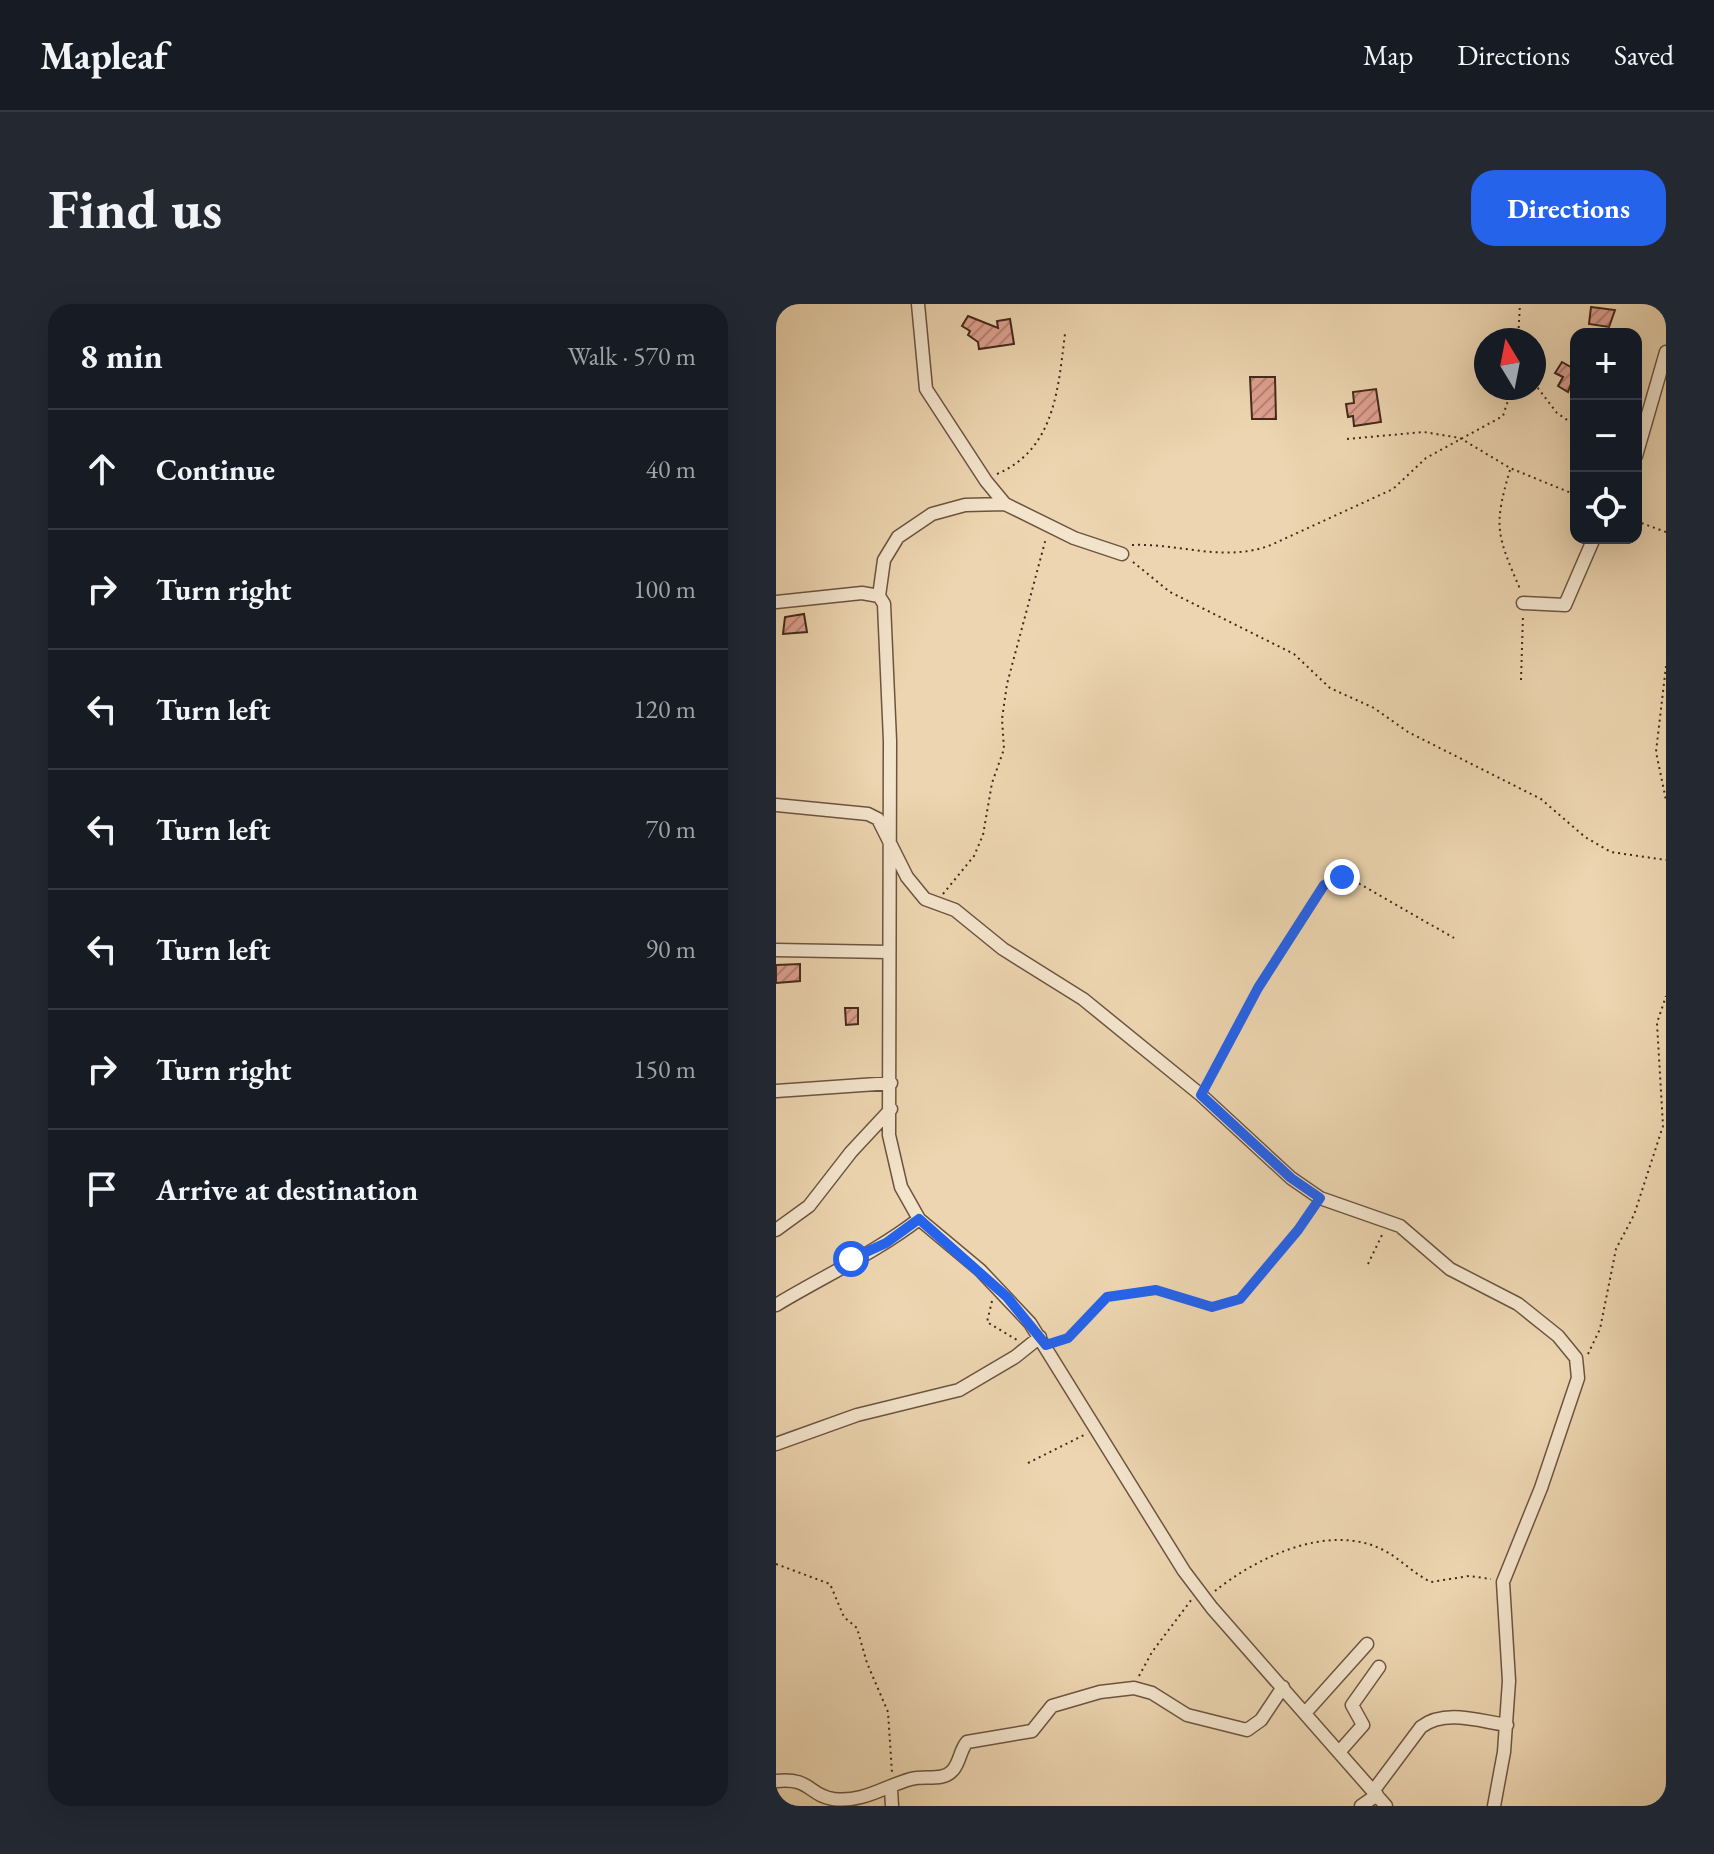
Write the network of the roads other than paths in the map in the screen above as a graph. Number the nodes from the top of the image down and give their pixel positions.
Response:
1 (918, 304) edge
2 (1666, 352) edge
3 (1642, 435) edge
4 (1005, 504) junction
5 (1591, 544) edge
6 (1126, 550) road end
7 (879, 596) junction
8 (776, 602) edge
9 (1523, 603) road end
10 (776, 805) edge
11 (890, 838) junction
12 (776, 950) edge
13 (888, 952) junction
14 (891, 1083) junction
15 (776, 1091) edge
16 (891, 1109) junction
17 (919, 1219) junction
18 (776, 1230) edge
19 (776, 1305) edge
20 (1043, 1341) junction
21 (776, 1444) edge
22 (1367, 1644) dead end
23 (1379, 1667) dead end
24 (1283, 1687) junction
25 (1306, 1712) junction
26 (1507, 1725) junction
27 (1340, 1751) junction
28 (776, 1781) edge
29 (891, 1789) junction
30 (1375, 1793) junction
31 (892, 1806) edge
32 (1361, 1806) edge
33 (1386, 1806) edge
34 (1494, 1806) edge

1 - 4 street
2 - 3 street
4 - 6 street
4 - 7 street
5 - 9 street
7 - 8 street
7 - 11 street
10 - 11 street
11 - 13 street
11 - 26 street
12 - 13 street
13 - 14 street
14 - 15 street
14 - 16 street
16 - 17 street
16 - 18 street
17 - 19 street
17 - 20 street
20 - 21 street
20 - 24 street
22 - 25 street
23 - 27 street
24 - 25 street
24 - 29 street
25 - 27 street
26 - 30 street
26 - 34 street
27 - 30 street
28 - 29 street
29 - 31 street
30 - 32 street
30 - 33 street

